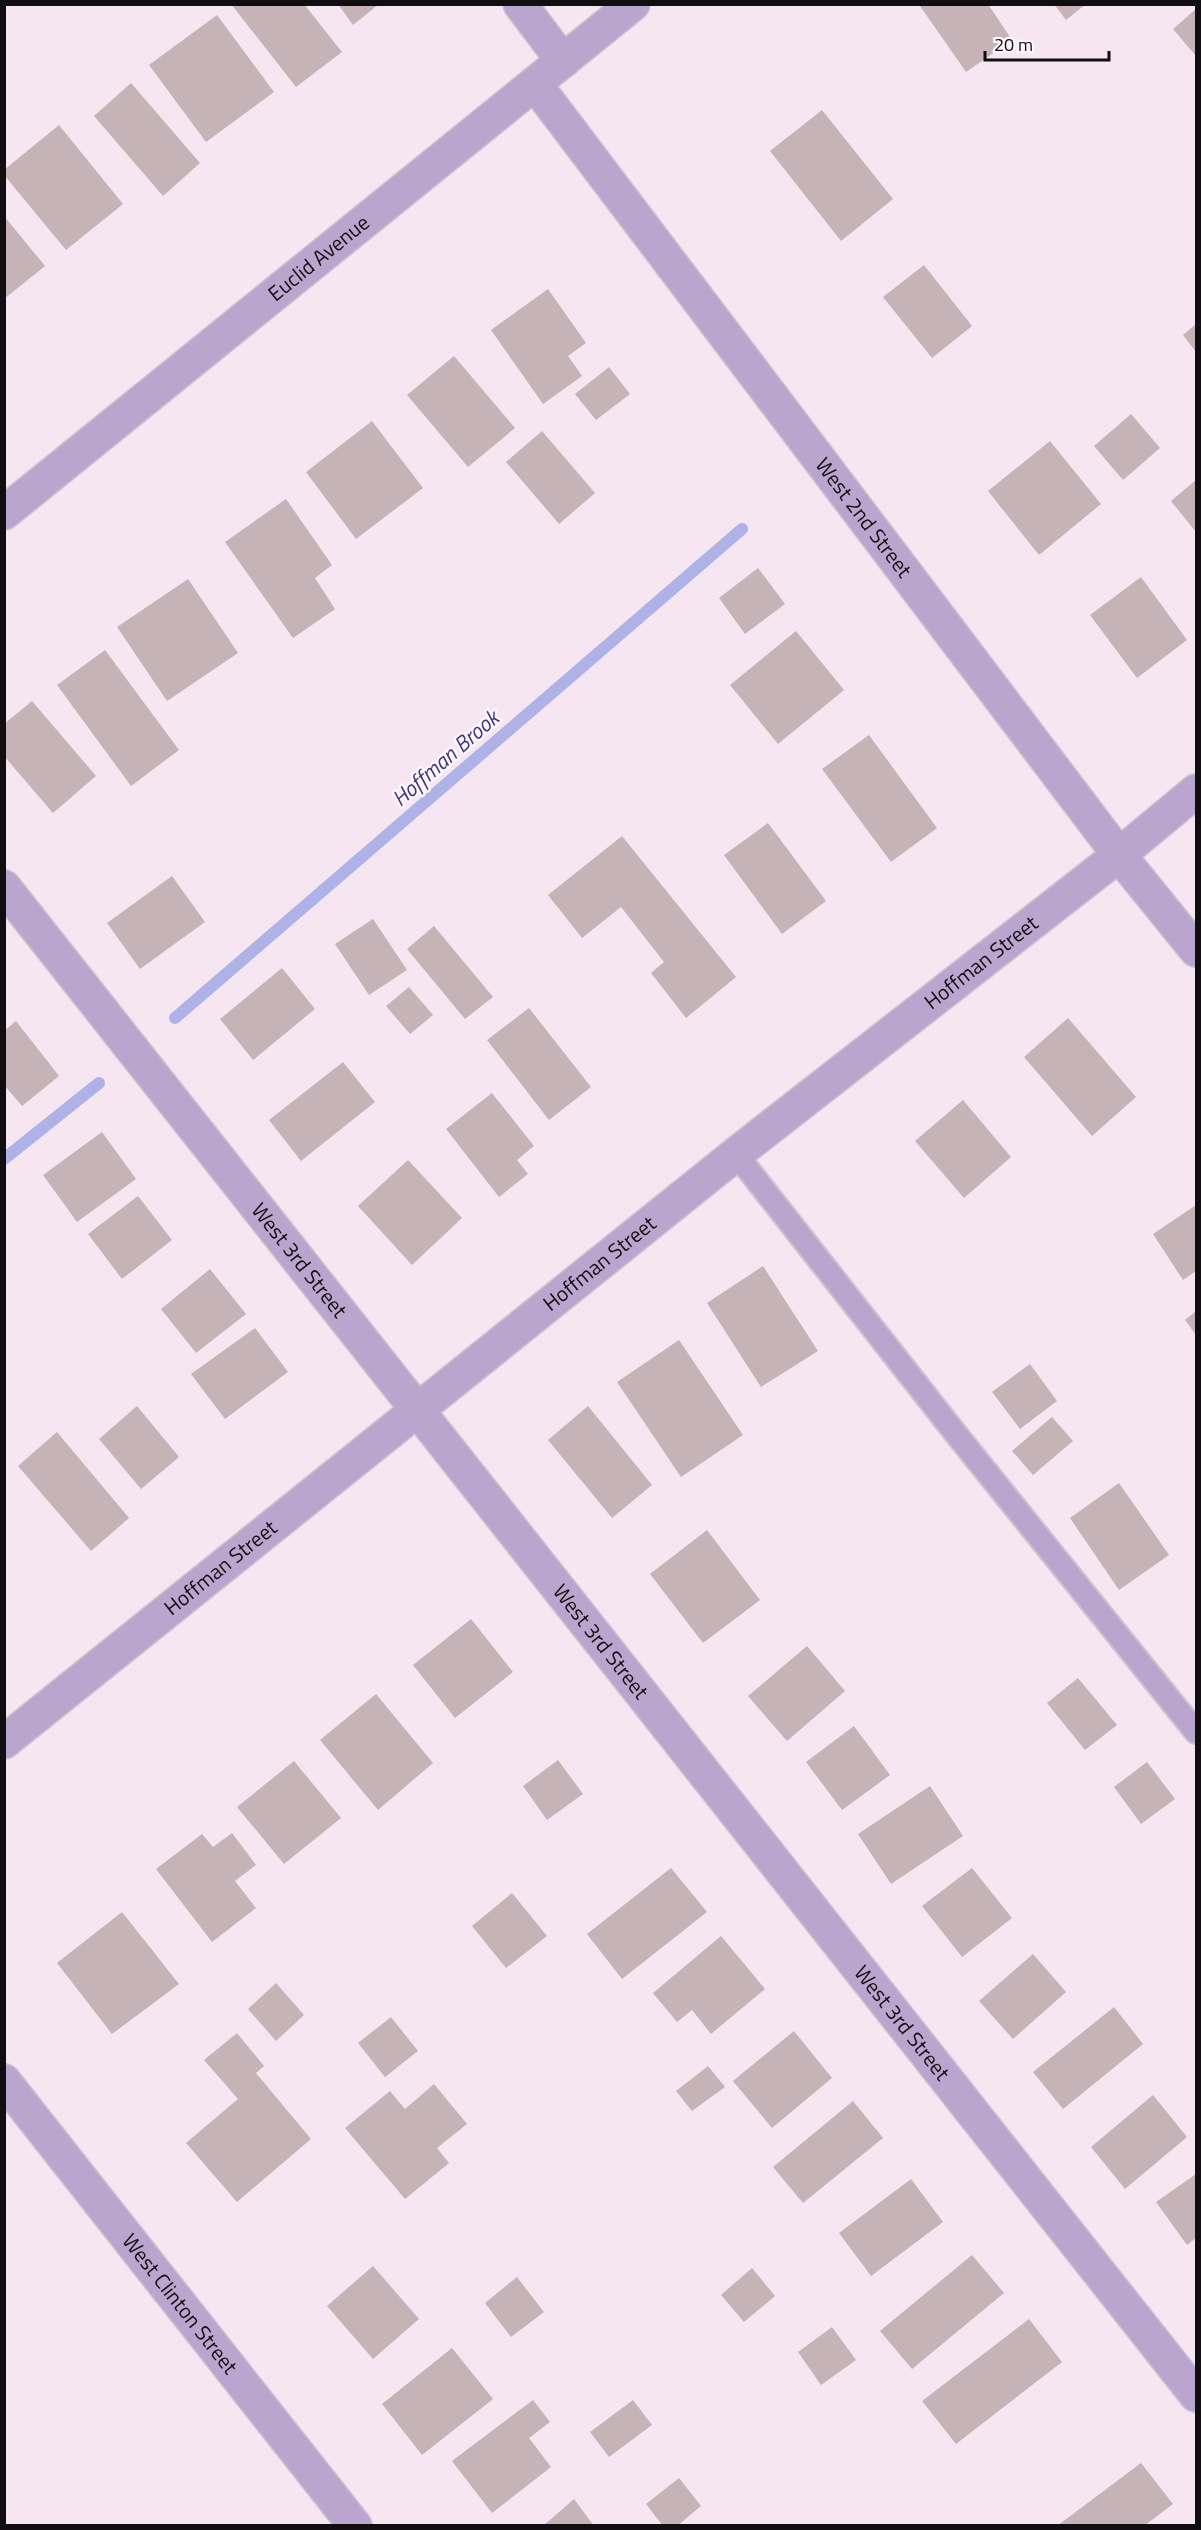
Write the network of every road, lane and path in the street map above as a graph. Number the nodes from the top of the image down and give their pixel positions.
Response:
1 (520, 4) edge
2 (633, 4) edge
3 (563, 61) junction
4 (535, 84) junction
5 (4, 513) edge
6 (1197, 791) edge
7 (1119, 855) junction
8 (4, 887) edge
9 (1197, 950) edge
10 (736, 1154) junction
11 (418, 1411) junction
12 (1197, 1732) edge
13 (4, 1742) edge
14 (4, 2081) edge
15 (1197, 2395) edge
16 (355, 2526) edge

1 - 3 street
2 - 3 street, Euclid Avenue
3 - 4 street, Euclid Avenue
4 - 5 street, Euclid Avenue
4 - 7 street, West 2nd Street
6 - 7 street, Hoffman Street
7 - 9 street, West 2nd Street
7 - 10 street, Hoffman Street
8 - 11 street, West 3rd Street
10 - 11 street, Hoffman Street
10 - 12 lane
11 - 13 street, Hoffman Street
11 - 15 street, West 3rd Street
14 - 16 street, West Clinton Street

